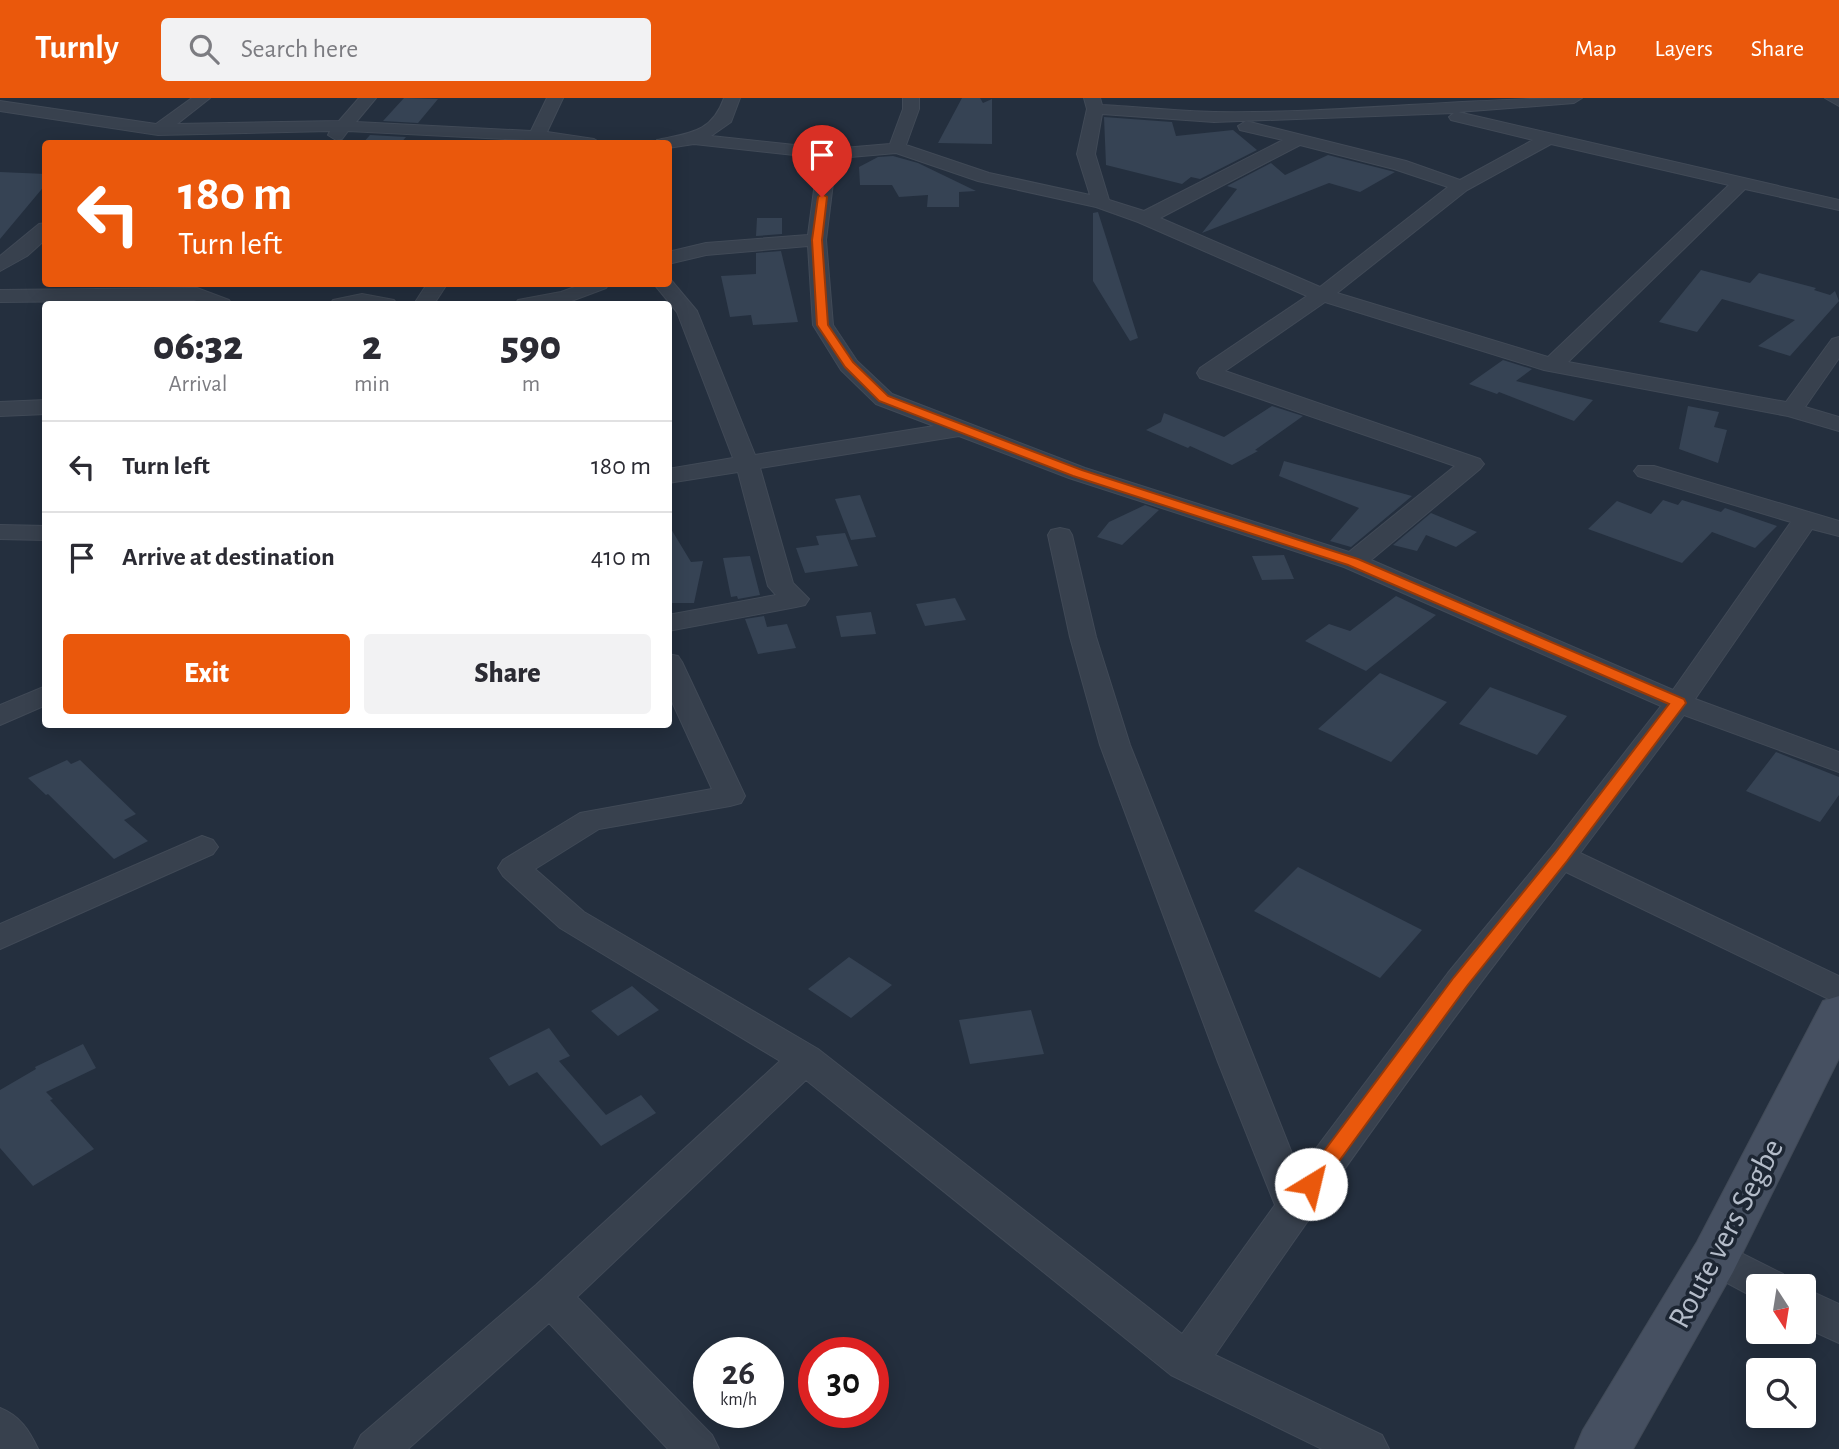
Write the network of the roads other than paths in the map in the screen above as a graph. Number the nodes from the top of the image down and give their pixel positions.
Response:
1 (202, 98) edge
2 (368, 98) edge
3 (555, 98) edge
4 (732, 98) edge
5 (911, 98) edge
6 (1375, 98) edge
7 (1574, 98) edge
8 (1833, 98) edge
9 (1839, 102) edge
10 (1093, 104) edge
11 (0, 106) edge
12 (1429, 110) junction
13 (1214, 117) junction
14 (344, 126) junction
15 (159, 129) junction
16 (694, 138) junction
17 (1549, 138) junction
18 (147, 140) edge
19 (332, 140) edge
20 (536, 140) edge
21 (1297, 140) junction
22 (672, 142) edge
23 (897, 148) junction
24 (832, 154) junction
25 (1743, 181) junction
26 (1461, 186) junction
27 (1101, 203) junction
28 (1839, 205) edge
29 (1144, 218) junction
30 (42, 232) edge
31 (817, 240) junction
32 (672, 257) edge
33 (0, 265) edge
34 (591, 287) edge
35 (667, 287) edge
36 (202, 289) edge
37 (1322, 295) junction
38 (0, 296) edge
39 (218, 301) edge
40 (543, 301) edge
41 (1839, 343) edge
42 (1552, 365) junction
43 (42, 407) edge
44 (0, 409) edge
45 (1792, 410) junction
46 (1839, 424) edge
47 (961, 429) junction
48 (747, 463) junction
49 (1646, 471) dead end
50 (672, 475) edge
51 (1806, 519) junction
52 (1839, 529) edge
53 (0, 533) edge
54 (42, 533) edge
55 (1059, 535) dead end
56 (1353, 562) junction
57 (672, 622) edge
58 (672, 671) edge
59 (42, 696) edge
60 (1678, 703) junction
61 (0, 716) edge
62 (1839, 763) edge
63 (202, 847) dead end
64 (1561, 857) junction
65 (0, 937) edge
66 (1839, 992) edge
67 (1839, 1013) edge
68 (804, 1059) junction
69 (1295, 1207) junction
70 (1716, 1257) junction
71 (1747, 1274) edge
72 (550, 1297) junction
73 (1816, 1313) edge
74 (1839, 1325) edge
75 (1186, 1362) junction
76 (0, 1428) edge
77 (16, 1449) edge
78 (376, 1449) edge
79 (696, 1449) edge
80 (1367, 1449) edge
81 (1603, 1449) edge

1 - 15 street
2 - 14 street
3 - 20 street
4 - 16 street
5 - 23 street
6 - 12 street
7 - 12 street
8 - 9 street
10 - 13 street
10 - 27 street
11 - 15 street
12 - 13 street
12 - 17 street
13 - 21 street
14 - 15 street
14 - 19 street
14 - 20 street
15 - 18 street
16 - 22 street
16 - 24 street
17 - 25 street
17 - 26 street
21 - 26 street
21 - 29 street
23 - 24 street
23 - 27 street
24 - 31 street
25 - 28 street
25 - 42 street
26 - 37 street
27 - 29 street
29 - 37 street
30 - 33 street
31 - 32 street
31 - 47 street
34 - 40 street
35 - 48 street
36 - 38 street
36 - 39 street
37 - 42 street
37 - 56 street
41 - 45 street
42 - 45 street
43 - 44 street
45 - 46 street
47 - 48 street
47 - 56 street
48 - 50 street
48 - 57 street
49 - 51 street
51 - 52 street
51 - 60 street
53 - 54 street
55 - 69 street
56 - 60 street
58 - 68 street
59 - 61 street
60 - 62 street
60 - 64 street
63 - 65 street
64 - 66 street
64 - 69 street
67 - 70 main road, Route vers Segbe
68 - 72 street
68 - 75 street
69 - 75 street
70 - 71 street
70 - 81 main road, Route vers Segbe
72 - 78 street
72 - 79 street
73 - 74 street
75 - 80 street
76 - 77 street

